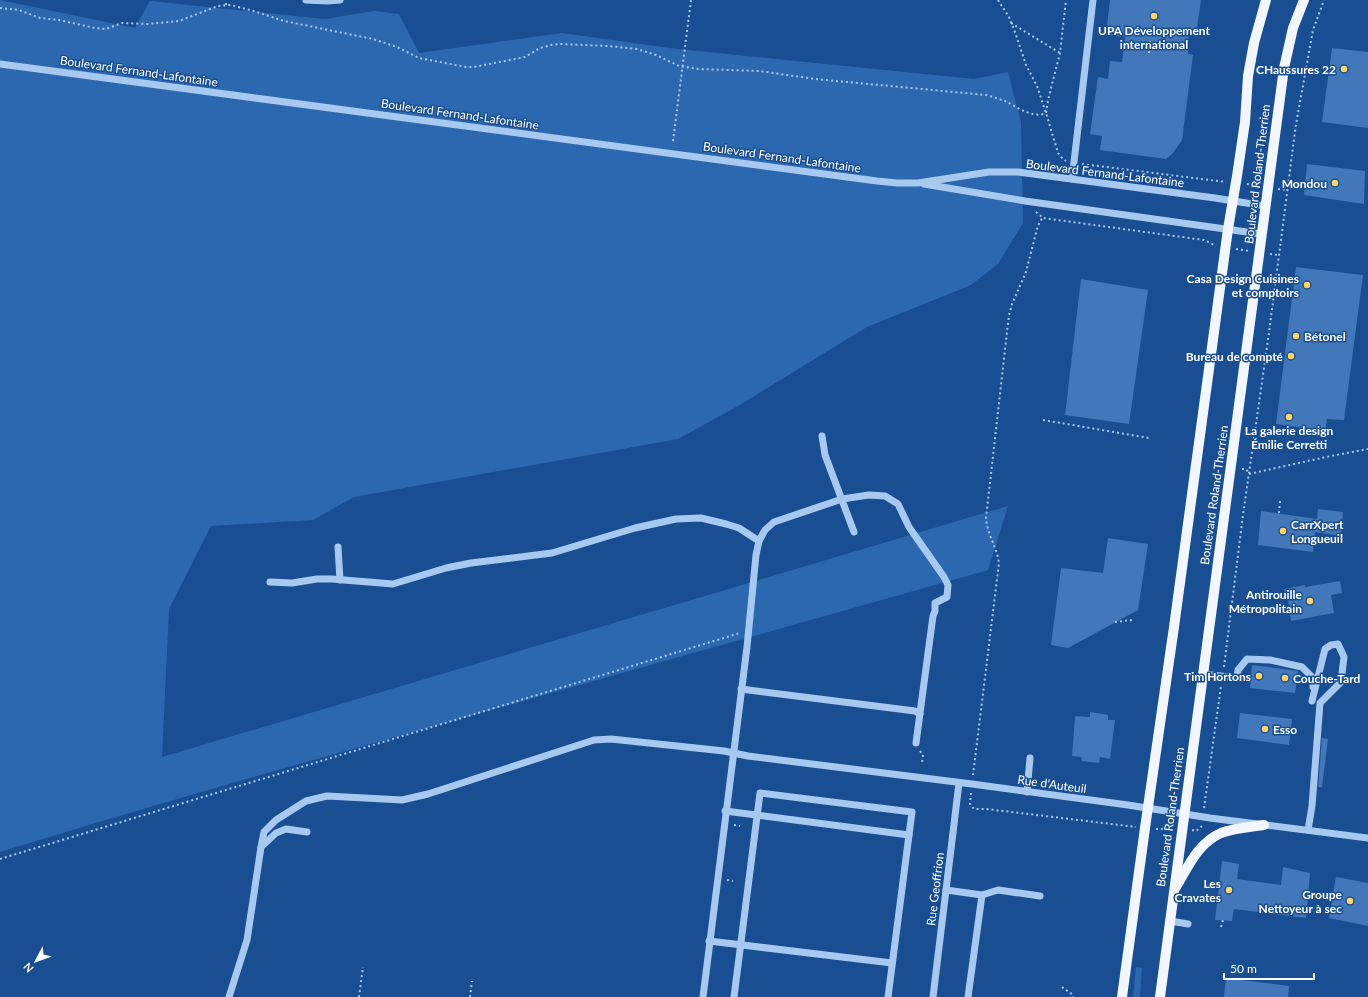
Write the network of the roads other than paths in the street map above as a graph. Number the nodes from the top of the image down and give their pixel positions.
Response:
1 (307, 0) edge
2 (340, 0) edge
3 (1093, 0) edge
4 (1266, 0) edge
5 (1304, 0) edge
6 (0, 64) edge
7 (1072, 179) junction
8 (918, 182) junction
9 (1232, 201) junction
10 (1265, 206) junction
11 (1228, 229) junction
12 (1261, 234) junction
13 (822, 436) dead end
14 (842, 499) junction
15 (854, 532) dead end
16 (759, 541) junction
17 (338, 547) dead end
18 (340, 580) junction
19 (270, 582) dead end
20 (1203, 674) junction
21 (741, 689) junction
22 (920, 714) junction
23 (916, 743) dead end
24 (733, 753) junction
25 (1030, 758) dead end
26 (959, 783) junction
27 (1027, 792) junction
28 (1148, 809) junction
29 (725, 811) junction
30 (1184, 814) junction
31 (757, 815) junction
32 (1264, 825) junction
33 (1308, 830) junction
34 (307, 832) dead end
35 (909, 835) junction
36 (1368, 838) edge
37 (261, 847) junction
38 (946, 890) junction
39 (1173, 892) junction
40 (982, 895) junction
41 (1040, 896) dead end
42 (1170, 921) junction
43 (1188, 924) dead end
44 (709, 941) junction
45 (741, 945) junction
46 (892, 963) junction
47 (229, 997) edge
48 (703, 997) edge
49 (734, 997) edge
50 (888, 997) edge
51 (933, 997) edge
52 (968, 997) edge
53 (1122, 997) edge
54 (1160, 997) edge

1 - 2 street
3 - 7 street
4 - 9 main road, Boulevard Roland-Therrien
5 - 10 main road, Boulevard Roland-Therrien
6 - 8 street, Boulevard Fernand-Lafontaine
7 - 8 street, Boulevard Fernand-Lafontaine
7 - 9 street, Boulevard Fernand-Lafontaine
8 - 11 street, Boulevard Fernand-Lafontaine
9 - 10 street, Boulevard Fernand-Lafontaine
9 - 11 main road, Boulevard Roland-Therrien
10 - 12 main road, Boulevard Roland-Therrien
11 - 12 street, Boulevard Fernand-Lafontaine
11 - 28 main road, Boulevard Roland-Therrien
12 - 20 main road, Boulevard Roland-Therrien
13 - 14 street
14 - 15 street
14 - 16 street
14 - 22 street
16 - 18 street
16 - 21 street
17 - 18 street
18 - 19 street
20 - 30 main road, Boulevard Roland-Therrien
20 - 33 street
21 - 22 street
21 - 24 street
22 - 23 street
24 - 26 street, Rue d'Auteuil
24 - 29 street
24 - 37 street, Rue d'Auteuil
25 - 27 street
26 - 27 street, Rue d'Auteuil
26 - 38 street, Rue Geoffrion
27 - 28 street, Rue d'Auteuil
28 - 30 street, Rue d'Auteuil
28 - 53 main road, Boulevard Roland-Therrien
29 - 31 street
29 - 44 street
30 - 32 street, Rue d'Auteuil
30 - 39 main road, Boulevard Roland-Therrien
31 - 35 street
31 - 35 street
31 - 45 street
32 - 33 street, Rue d'Auteuil
32 - 39 main road
33 - 36 street, Rue d'Auteuil
34 - 37 street
35 - 46 street
37 - 47 street, Rue d'Auteuil
38 - 40 street
38 - 51 street, Rue Geoffrion
39 - 42 main road, Boulevard Roland-Therrien
40 - 41 street
40 - 52 street
42 - 43 street
42 - 54 main road, Boulevard Roland-Therrien
44 - 45 street
44 - 48 street
45 - 46 street
45 - 49 street
46 - 50 street

